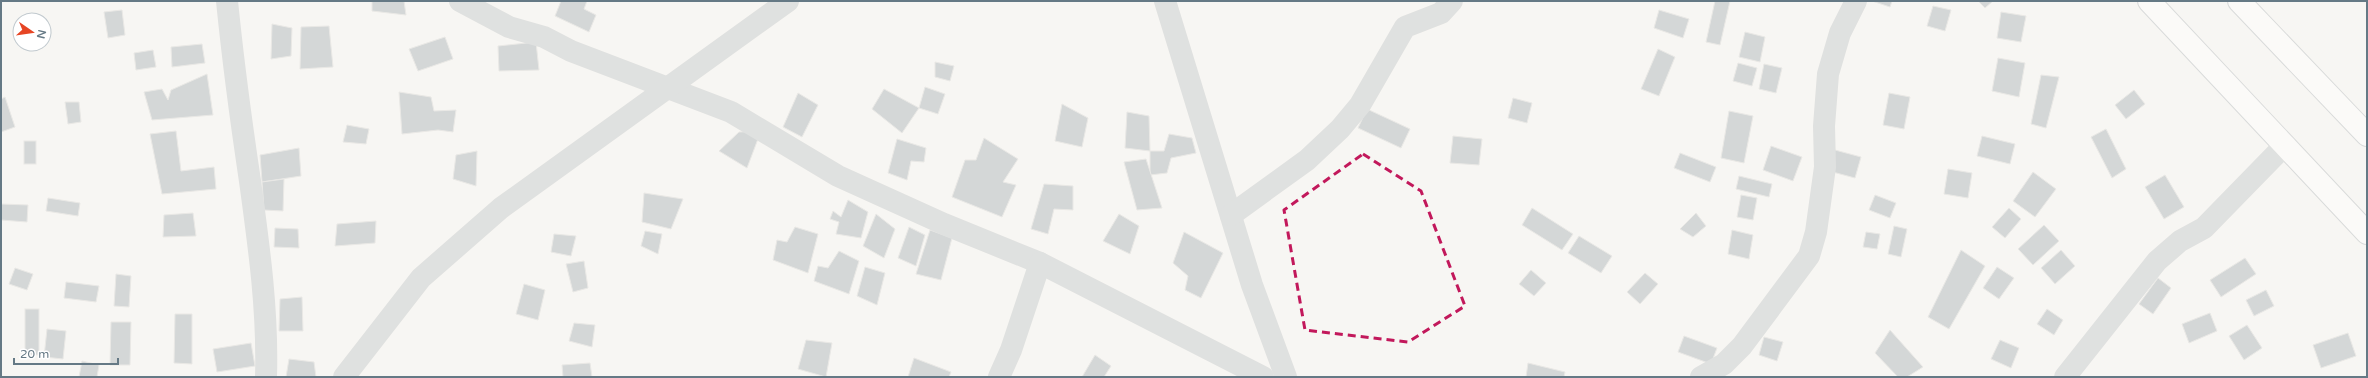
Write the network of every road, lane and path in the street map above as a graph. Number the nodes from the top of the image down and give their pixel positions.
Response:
1 (227, 1) edge
2 (460, 1) edge
3 (788, 1) edge
4 (1165, 1) edge
5 (1452, 1) edge
6 (1856, 1) edge
7 (2149, 1) edge
8 (2239, 1) edge
9 (666, 88) junction
10 (2367, 135) edge
11 (2285, 145) junction
12 (1230, 215) junction
13 (2367, 233) edge
14 (1040, 263) junction
15 (266, 377) edge
16 (344, 377) edge
17 (999, 377) edge
18 (1264, 377) edge
19 (1286, 377) edge
20 (1701, 377) edge
21 (2065, 377) edge

1 - 15 street
2 - 9 street
3 - 9 street
4 - 12 street
5 - 12 street
6 - 20 street
7 - 11 main road
8 - 10 main road
9 - 14 street
9 - 16 street
11 - 13 main road
11 - 21 street
12 - 19 street
14 - 17 street
14 - 18 street

